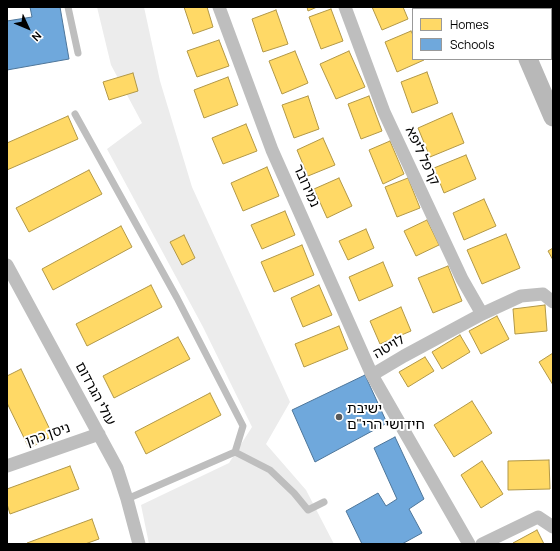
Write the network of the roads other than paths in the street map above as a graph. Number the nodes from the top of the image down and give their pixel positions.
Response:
1 (68, 7) edge
2 (219, 7) edge
3 (345, 7) edge
4 (78, 53) dead end
5 (528, 60) edge
6 (76, 114) dead end
7 (553, 116) edge
8 (7, 265) edge
9 (553, 302) edge
10 (482, 314) junction
11 (372, 375) junction
12 (99, 434) junction
13 (235, 452) junction
14 (7, 466) edge
15 (127, 499) junction
16 (324, 502) dead end
17 (553, 527) edge
18 (139, 544) edge
19 (469, 544) edge
20 (482, 544) edge

1 - 4 lane
2 - 11 street, נמירובר
3 - 10 street, קרפל ליפא
5 - 7 street
6 - 13 lane
8 - 12 street, עולי הגרדום
9 - 10 street, לויטה
10 - 11 street, לויטה
11 - 19 street, לויטה
12 - 14 street, ניסן כהן
12 - 15 street, עולי הגרדום
13 - 15 lane
13 - 16 lane
15 - 18 street, עולי הגרדום
17 - 20 street

